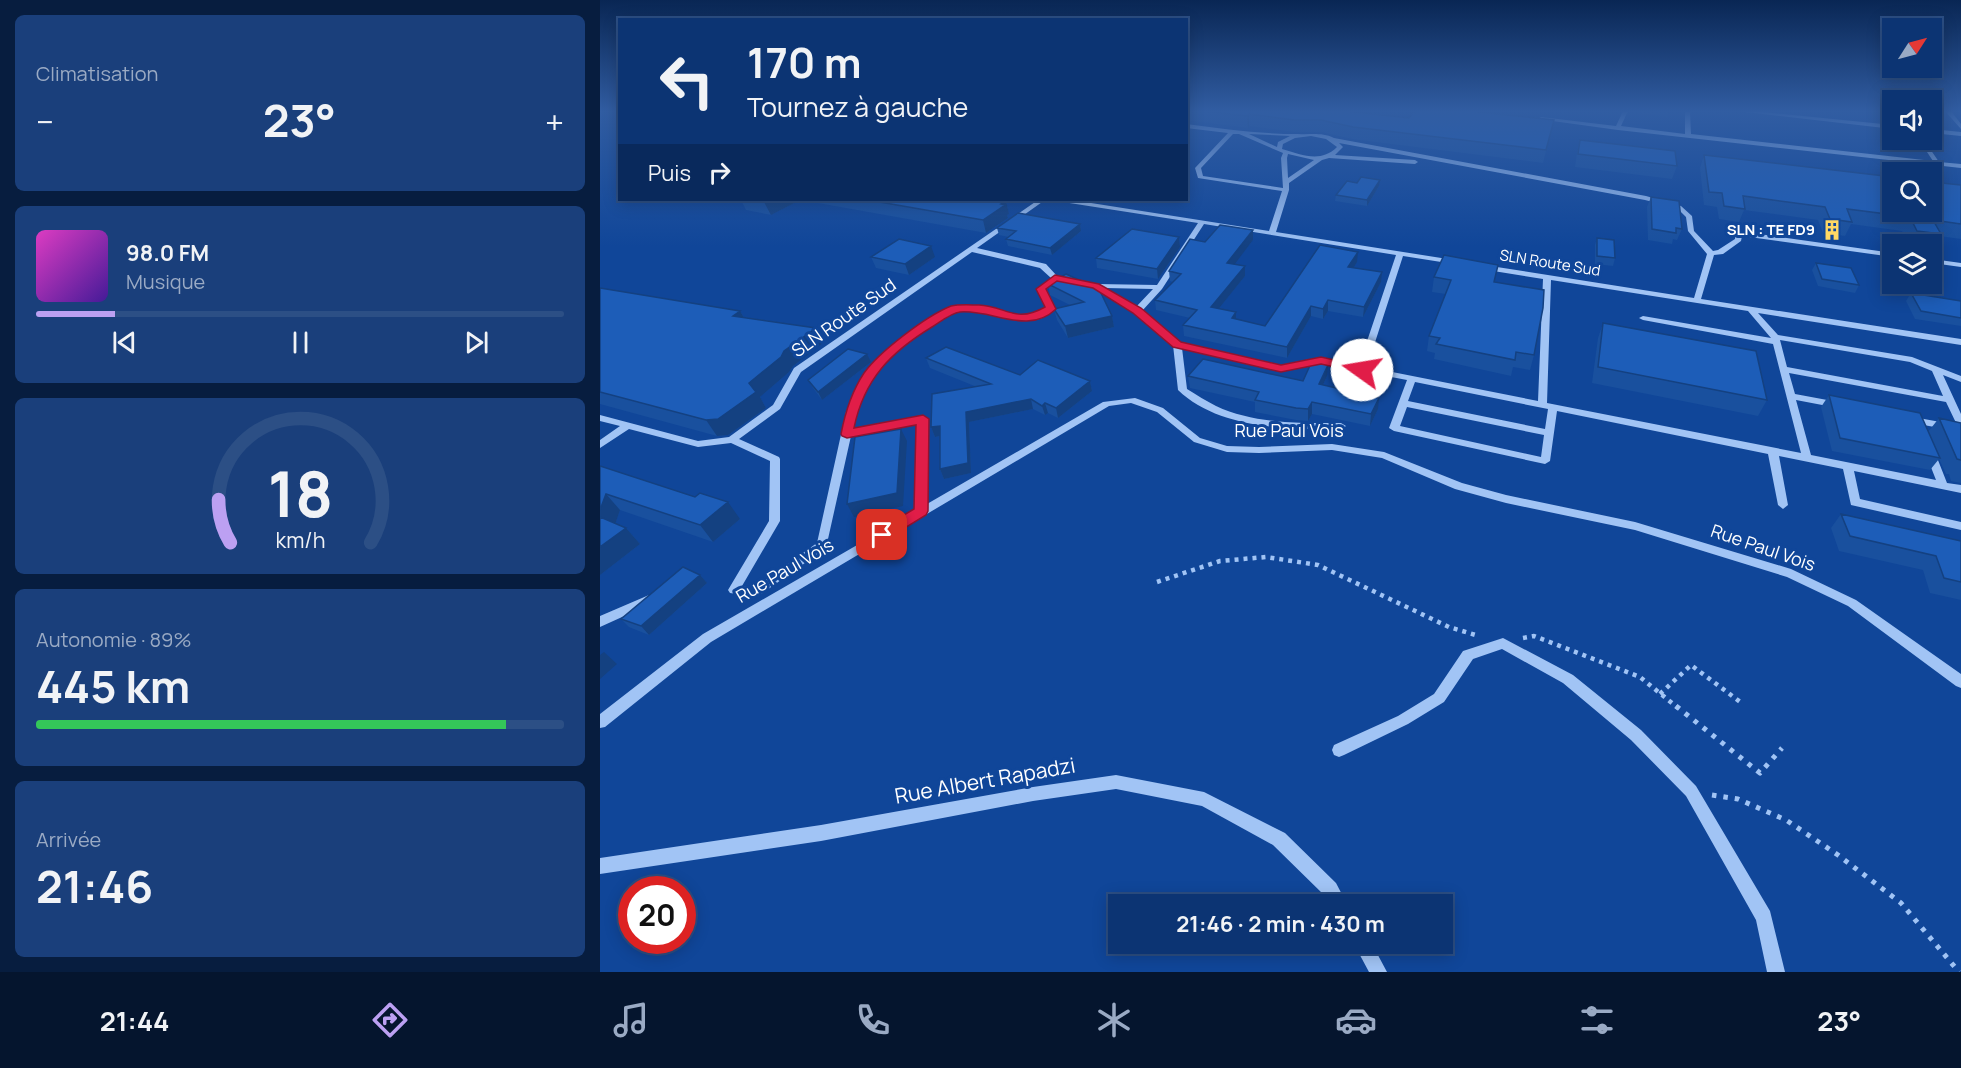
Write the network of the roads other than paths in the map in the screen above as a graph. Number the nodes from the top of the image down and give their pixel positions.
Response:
1 (1209, 156) edge
2 (1285, 156) edge
3 (1300, 156) edge
4 (1321, 156) edge
5 (1324, 156) edge
6 (1329, 156) edge
7 (1416, 156) edge
8 (1872, 156) edge
9 (1921, 162) edge
10 (1942, 164) edge
11 (1464, 166) junction
12 (1961, 166) edge
13 (1286, 182) junction
14 (1286, 190) junction
15 (1041, 201) edge
16 (1069, 201) edge
17 (1202, 222) junction
18 (1272, 233) junction
19 (970, 249) junction
20 (1400, 253) junction
21 (1882, 253) edge
22 (1711, 254) junction
23 (1942, 262) edge
24 (1468, 264) edge
25 (1961, 265) edge
26 (1479, 266) edge
27 (1546, 276) junction
28 (1055, 278) junction
29 (1096, 286) junction
30 (1159, 287) junction
31 (1697, 300) junction
32 (1750, 309) junction
33 (1137, 310) junction
34 (1643, 318) dead end
35 (1776, 339) junction
36 (1961, 342) edge
37 (1177, 344) junction
38 (1784, 369) junction
39 (1362, 370) junction
40 (1936, 370) junction
41 (1412, 379) junction
42 (1961, 379) edge
43 (1792, 396) junction
44 (1949, 400) junction
45 (1403, 403) junction
46 (1542, 405) junction
47 (1553, 407) junction
48 (1851, 408) edge
49 (600, 418) edge
50 (1906, 419) edge
51 (1917, 421) junction
52 (1961, 424) edge
53 (627, 426) junction
54 (1341, 426) dead end
55 (1961, 429) edge
56 (1922, 432) edge
57 (1550, 433) junction
58 (847, 434) junction
59 (732, 440) junction
60 (1926, 442) edge
61 (600, 445) edge
62 (1773, 451) junction
63 (1807, 458) junction
64 (1848, 466) junction
65 (1943, 485) junction
66 (1961, 489) edge
67 (1783, 505) dead end
68 (921, 511) junction
69 (1961, 526) edge
70 (651, 599) edge
71 (600, 622) edge
72 (1961, 682) edge
73 (600, 722) edge
74 (1339, 750) dead end
75 (600, 866) edge
76 (1333, 894) edge
77 (1369, 954) edge
78 (1378, 972) edge
79 (1776, 972) edge

1 - 14 street
2 - 13 street
3 - 4 street
5 - 13 street
6 - 11 street
7 - 11 street
8 - 9 street
10 - 12 street
11 - 22 street
13 - 14 street
14 - 18 street
15 - 19 street, SLN Route Sud
16 - 17 street
17 - 18 street
17 - 30 street
18 - 20 street
19 - 28 street
19 - 59 street, SLN Route Sud
20 - 24 street
20 - 39 street
21 - 22 street
22 - 31 street
23 - 25 street
26 - 27 street, SLN Route Sud
27 - 31 street, SLN Route Sud
27 - 46 street
28 - 29 street
28 - 58 street
29 - 30 street
29 - 33 street
30 - 33 street
31 - 32 street, SLN Route Sud
32 - 35 street
32 - 36 street, SLN Route Sud
33 - 37 street
34 - 35 street
35 - 38 street
35 - 40 street
37 - 39 street
37 - 54 street
38 - 43 street
38 - 44 street
39 - 41 street
40 - 42 street
40 - 44 street
41 - 45 street
41 - 46 street
43 - 48 street
43 - 63 street
44 - 52 street
45 - 57 street
45 - 57 street
46 - 47 street
47 - 57 street
47 - 62 street
49 - 53 street, SLN Route Sud
50 - 51 street
51 - 55 street
51 - 56 street
53 - 59 street, SLN Route Sud
53 - 61 street
58 - 59 street
58 - 68 street
60 - 65 street
62 - 63 street
62 - 67 street
63 - 64 street
64 - 65 street
64 - 69 street
65 - 66 street
68 - 72 street, Rue Paul Vois
68 - 73 street, Rue Paul Vois
70 - 71 street
74 - 79 street
75 - 76 street, Rue Albert Rapadzi
77 - 78 street

